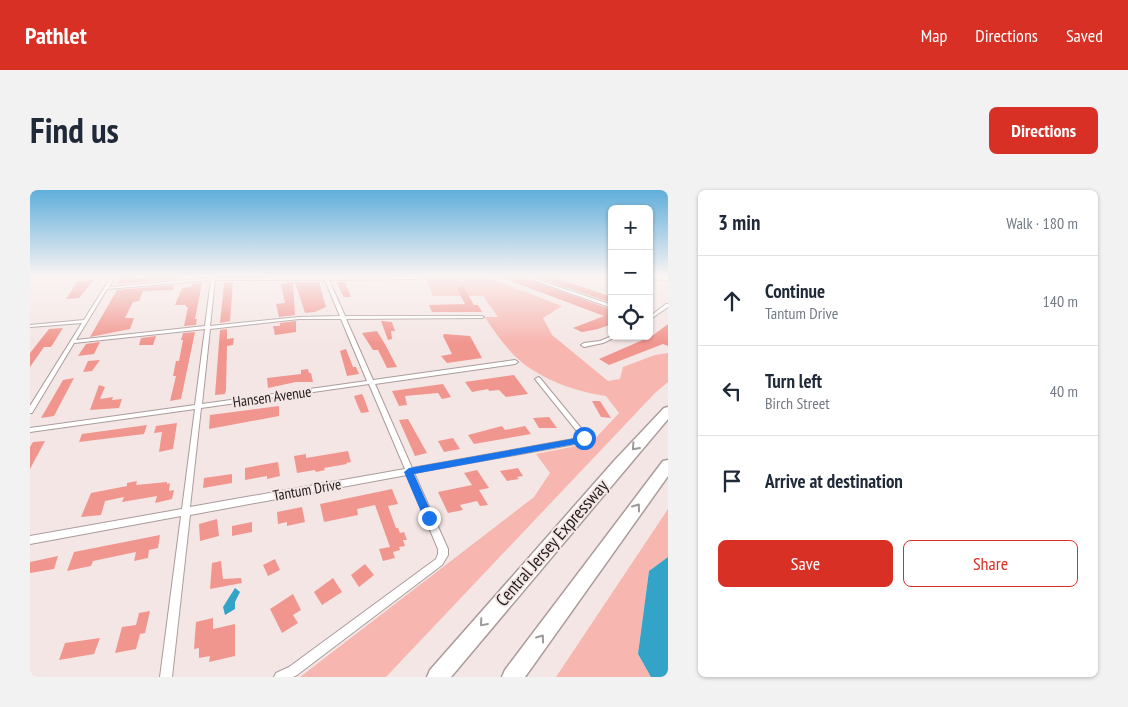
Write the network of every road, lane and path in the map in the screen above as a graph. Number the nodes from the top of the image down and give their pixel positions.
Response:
1 (100, 298) edge
2 (212, 298) edge
3 (334, 298) edge
4 (586, 298) edge
5 (668, 305) edge
6 (608, 306) edge
7 (482, 317) dead end
8 (653, 317) edge
9 (343, 318) junction
10 (85, 321) junction
11 (30, 326) edge
12 (208, 327) junction
13 (608, 339) edge
14 (72, 342) junction
15 (584, 345) dead end
16 (515, 362) dead end
17 (538, 379) dead end
18 (371, 383) junction
19 (199, 407) junction
20 (30, 411) edge
21 (668, 411) edge
22 (30, 430) edge
23 (668, 465) edge
24 (409, 472) junction
25 (186, 511) junction
26 (30, 540) edge
27 (166, 677) edge
28 (280, 677) edge
29 (437, 677) edge
30 (512, 677) edge

1 - 10 street
2 - 12 street
3 - 9 street
4 - 6 street
5 - 8 street
7 - 9 street
9 - 12 street
9 - 18 street
10 - 11 street
10 - 14 street
12 - 14 street
12 - 19 street
13 - 15 street
14 - 20 street
16 - 18 street, Hansen Avenue
17 - 24 street, Tantum Drive
18 - 19 street, Hansen Avenue
18 - 24 street
19 - 22 street, Hansen Avenue
19 - 25 street
21 -> 29 highway, Central Jersey Expressway
30 -> 23 highway
24 - 25 street, Tantum Drive
24 - 28 street
25 - 26 street, Tantum Drive
25 - 27 street

